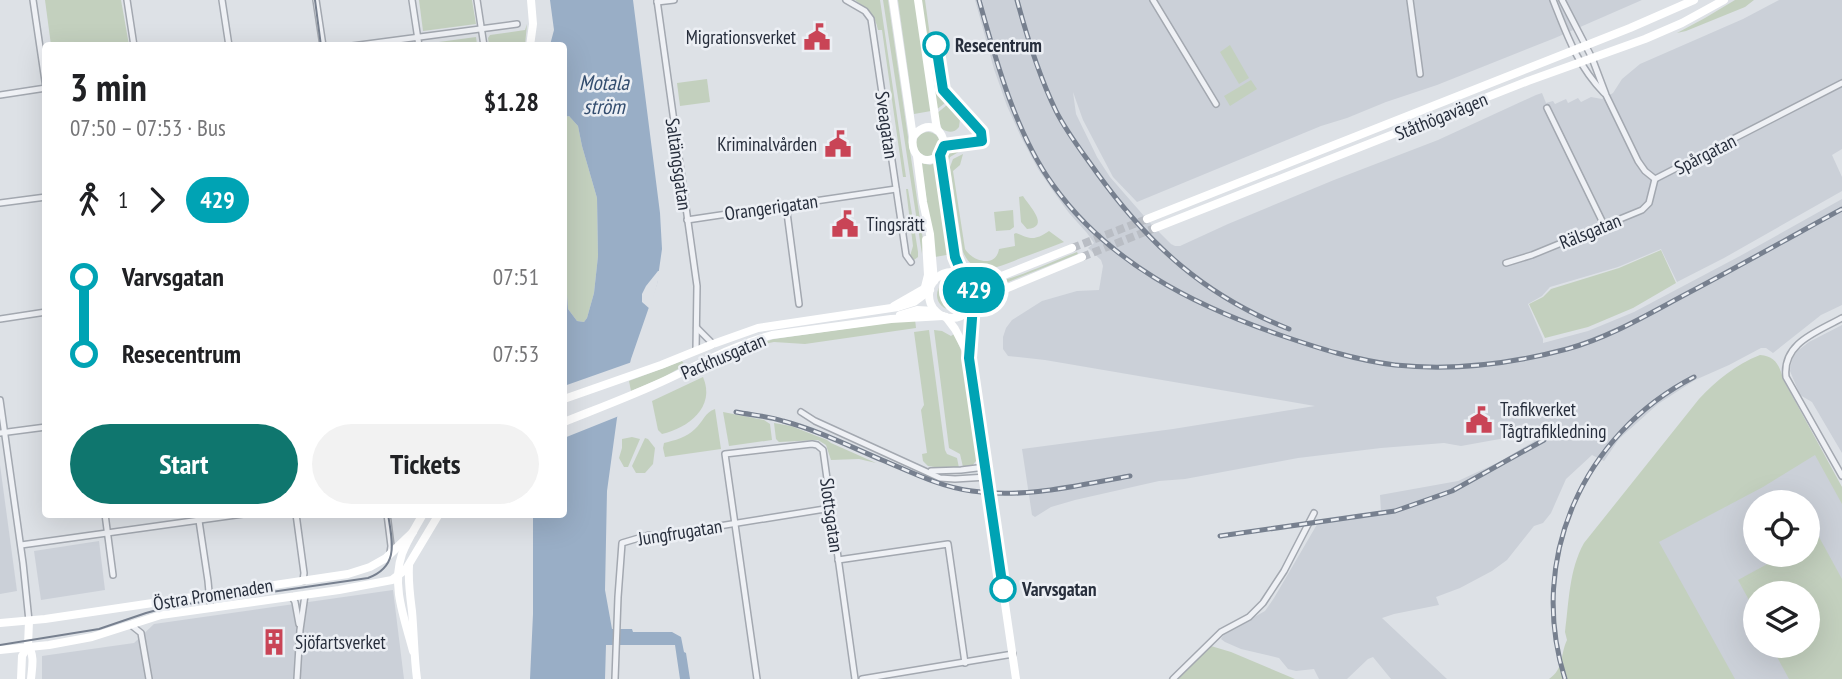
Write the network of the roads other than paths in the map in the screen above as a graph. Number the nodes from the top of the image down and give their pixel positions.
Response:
1 (33, 0) edge
2 (127, 0) edge
3 (222, 0) edge
4 (316, 0) edge
5 (412, 0) edge
6 (477, 0) edge
7 (531, 0) edge
8 (674, 0) edge
9 (846, 0) edge
10 (893, 0) edge
11 (918, 0) edge
12 (1153, 0) edge
13 (1409, 0) edge
14 (1553, 0) edge
15 (1562, 0) edge
16 (1694, 0) edge
17 (1724, 0) edge
18 (657, 1) edge
19 (517, 24) dead end
20 (482, 29) junction
21 (133, 42) edge
22 (228, 42) edge
23 (322, 42) edge
24 (418, 42) edge
25 (484, 42) edge
26 (531, 42) edge
27 (1585, 45) junction
28 (1573, 49) junction
29 (1592, 58) junction
30 (42, 61) edge
31 (1580, 62) junction
32 (1420, 74) dead end
33 (1842, 83) edge
34 (42, 89) edge
35 (0, 95) edge
36 (1606, 95) junction
37 (1216, 104) dead end
38 (1547, 108) dead end
39 (937, 130) junction
40 (912, 137) junction
41 (940, 155) junction
42 (917, 156) junction
43 (1656, 179) junction
44 (896, 189) junction
45 (42, 198) edge
46 (0, 203) edge
47 (786, 205) junction
48 (1147, 219) tunnel mouth
49 (687, 220) junction
50 (1605, 225) junction
51 (1155, 228) tunnel mouth
52 (1072, 248) tunnel mouth
53 (1082, 257) tunnel mouth
54 (911, 262) dead end
55 (1506, 263) dead end
56 (964, 276) junction
57 (930, 285) junction
58 (799, 303) dead end
59 (971, 306) junction
60 (42, 313) edge
61 (942, 315) junction
62 (0, 318) edge
63 (1842, 318) edge
64 (697, 328) junction
65 (713, 344) junction
66 (696, 350) junction
67 (969, 358) junction
68 (567, 398) edge
69 (0, 400) edge
70 (801, 412) dead end
71 (567, 421) edge
72 (42, 428) edge
73 (2, 433) edge
74 (985, 467) junction
75 (928, 471) junction
76 (1842, 475) edge
77 (987, 477) junction
78 (831, 508) junction
79 (1314, 513) dead end
80 (106, 518) edge
81 (192, 518) edge
82 (198, 518) edge
83 (297, 518) edge
84 (388, 518) edge
85 (421, 518) edge
86 (437, 518) edge
87 (734, 523) junction
88 (412, 532) junction
89 (108, 533) junction
90 (21, 545) junction
91 (390, 555) junction
92 (838, 560) junction
93 (409, 563) junction
94 (113, 575) dead end
95 (398, 577) junction
96 (303, 581) junction
97 (305, 595) junction
98 (292, 597) junction
99 (212, 602) junction
100 (29, 621) junction
101 (0, 623) edge
102 (129, 624) junction
103 (300, 630) junction
104 (27, 646) junction
105 (0, 650) edge
106 (413, 651) junction
107 (1013, 654) junction
108 (965, 663) junction
109 (21, 679) edge
110 (32, 679) edge
111 (149, 679) edge
112 (297, 679) edge
113 (417, 679) edge
114 (615, 679) edge
115 (757, 679) edge
116 (855, 679) edge
117 (863, 679) edge
118 (1016, 679) edge
119 (1173, 679) edge

1 - 30 street
2 - 21 street
3 - 22 street
4 - 23 street
5 - 24 street
6 - 20 street
7 - 26 main road
8 - 18 street
9 - 44 street, Sveagatan
10 - 40 main road
11 - 39 main road
12 - 37 street
13 - 32 street
14 - 28 street, Spårgatan
15 - 27 street, Spårgatan
16 - 27 main road, Ståthögavägen
17 - 29 main road, Ståthögavägen
18 - 49 street, Saltängsgatan
19 - 20 street
20 - 24 street
20 - 25 street
27 - 28 main road, Ståthögavägen
27 - 29 street, Spårgatan
28 - 31 street, Spårgatan
28 - 48 main road, Ståthögavägen
29 - 31 main road, Ståthögavägen
29 - 36 street, Spårgatan
31 - 36 street, Spårgatan
31 - 51 main road, Ståthögavägen
33 - 43 street, Spårgatan
34 - 35 street
36 - 43 street, Spårgatan
38 - 50 street
39 - 40 main road
39 - 41 main road
40 - 42 main road
41 - 42 main road
41 - 56 main road
42 - 57 main road
43 - 50 street, Rälsgatan
44 - 47 street, Orangerigatan
44 - 54 street, Sveagatan
45 - 46 street
47 - 49 street, Orangerigatan
47 - 58 street
49 - 64 street, Saltängsgatan
50 - 55 street, Rälsgatan
52 - 56 main road
53 - 59 main road
56 - 57 main road
56 - 59 main road
57 - 61 main road
57 - 65 main road, Packhusgatan
59 - 61 main road
59 - 67 main road
60 - 62 street
61 - 67 main road
61 - 71 main road, Packhusgatan
63 - 76 street
64 - 65 street
64 - 66 street, Saltängsgatan
65 - 66 main road, Packhusgatan
66 - 68 main road, Packhusgatan
67 - 74 main road
69 - 73 street
70 - 75 street
72 - 73 street
73 - 90 street
74 - 75 street
74 - 77 main road
75 - 77 street
77 - 107 main road
78 - 87 street, Jungfrugatan
78 - 87 street, Slottsgatan
78 - 92 street, Slottsgatan
79 - 119 street
80 - 89 street
81 - 89 street
82 - 99 street
83 - 96 street
84 - 91 street
85 - 88 main road
86 - 93 main road
87 - 114 street, Jungfrugatan
87 - 115 street
88 - 91 main road, Östra Promenaden
88 - 95 main road
89 - 90 street
89 - 94 street
90 - 100 street
91 - 96 main road, Östra Promenaden
92 - 108 street
92 - 116 street, Slottsgatan
93 - 95 main road
93 - 106 main road
95 - 97 main road, Östra Promenaden
95 - 106 main road
96 - 99 main road, Östra Promenaden
97 - 98 main road, Östra Promenaden
97 - 103 street
98 - 99 main road, Östra Promenaden
98 - 103 street
99 - 100 main road, Östra Promenaden
99 - 102 main road, Östra Promenaden
100 - 101 main road, Östra Promenaden
100 - 104 main road
102 - 104 main road, Östra Promenaden
102 - 111 street
103 - 112 street
104 - 105 main road, Östra Promenaden
104 - 109 main road
104 - 110 main road
106 - 113 main road
107 - 108 street
107 - 118 main road
108 - 117 street

